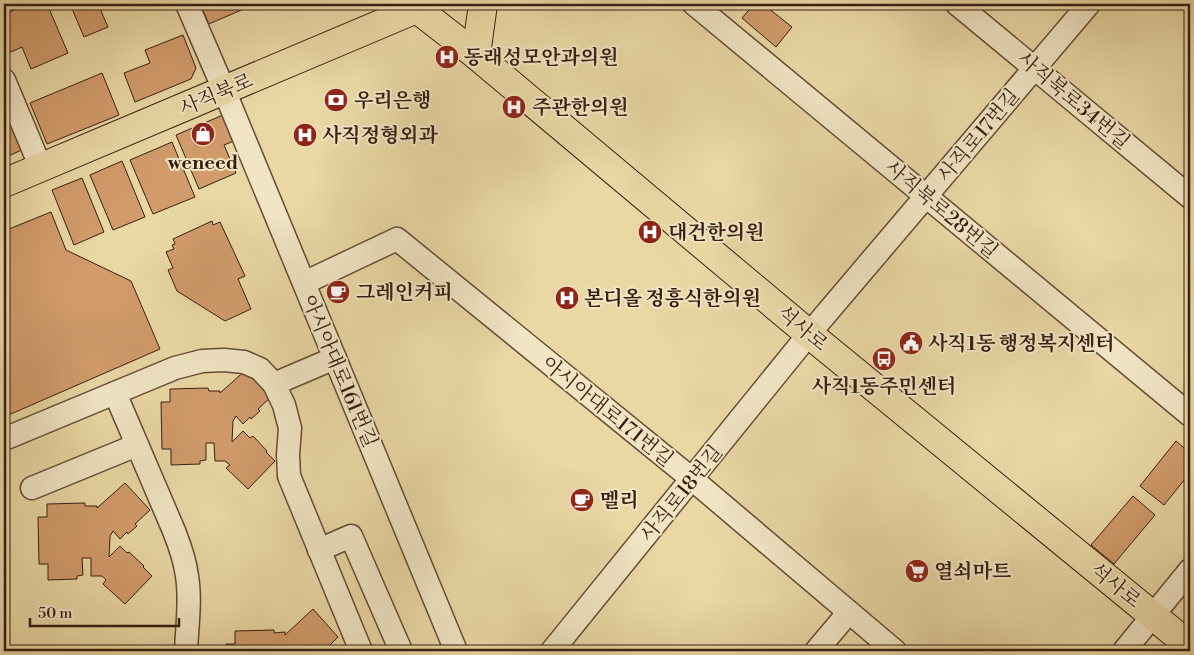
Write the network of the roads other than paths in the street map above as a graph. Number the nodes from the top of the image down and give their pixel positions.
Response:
1 (187, 4) edge
2 (483, 4) edge
3 (694, 4) edge
4 (958, 4) edge
5 (1089, 4) edge
6 (419, 5) edge
7 (476, 55) junction
8 (1035, 67) junction
9 (4, 80) edge
10 (224, 90) junction
11 (41, 168) junction
12 (4, 183) edge
13 (926, 196) junction
14 (1190, 197) edge
15 (304, 283) junction
16 (809, 334) junction
17 (335, 358) junction
18 (274, 384) junction
19 (115, 393) junction
20 (1190, 415) edge
21 (4, 439) edge
22 (137, 445) junction
23 (692, 479) junction
24 (32, 488) dead end
25 (319, 550) junction
26 (1190, 570) edge
27 (849, 612) junction
28 (1152, 615) junction
29 (1190, 646) edge
30 (186, 651) edge
31 (361, 651) edge
32 (401, 651) edge
33 (456, 651) edge
34 (552, 651) edge
35 (816, 651) edge
36 (895, 651) edge
37 (1124, 651) edge

1 - 10 street, 아시아대로161번길
2 - 7 main road
3 - 13 street, 사직북로28번길
4 - 8 street, 사직북로34번길
5 - 8 street, 사직로17번길
6 - 7 main road, 석사로
6 - 10 main road, 사직북로
7 - 16 main road, 석사로
8 - 13 street, 사직로17번길
8 - 14 street, 사직북로34번길
9 - 11 street
10 - 11 main road, 사직북로
10 - 15 street, 아시아대로161번길
11 - 12 main road, 사직북로
13 - 16 street, 사직로17번길
13 - 20 street, 사직북로28번길
15 - 17 street, 아시아대로161번길
15 - 23 street, 아시아대로171번길
16 - 23 street, 사직로18번길
16 - 28 main road, 석사로
17 - 18 street
17 - 33 street, 아시아대로161번길
18 - 19 street
18 - 25 street
19 - 21 street
19 - 22 street
22 - 24 street
22 - 30 street
23 - 27 street, 아시아대로171번길
23 - 34 street, 사직로18번길
25 - 31 street
25 - 32 street
26 - 28 street
27 - 35 street
27 - 36 street, 아시아대로171번길
28 - 29 main road, 석사로
28 - 37 street

